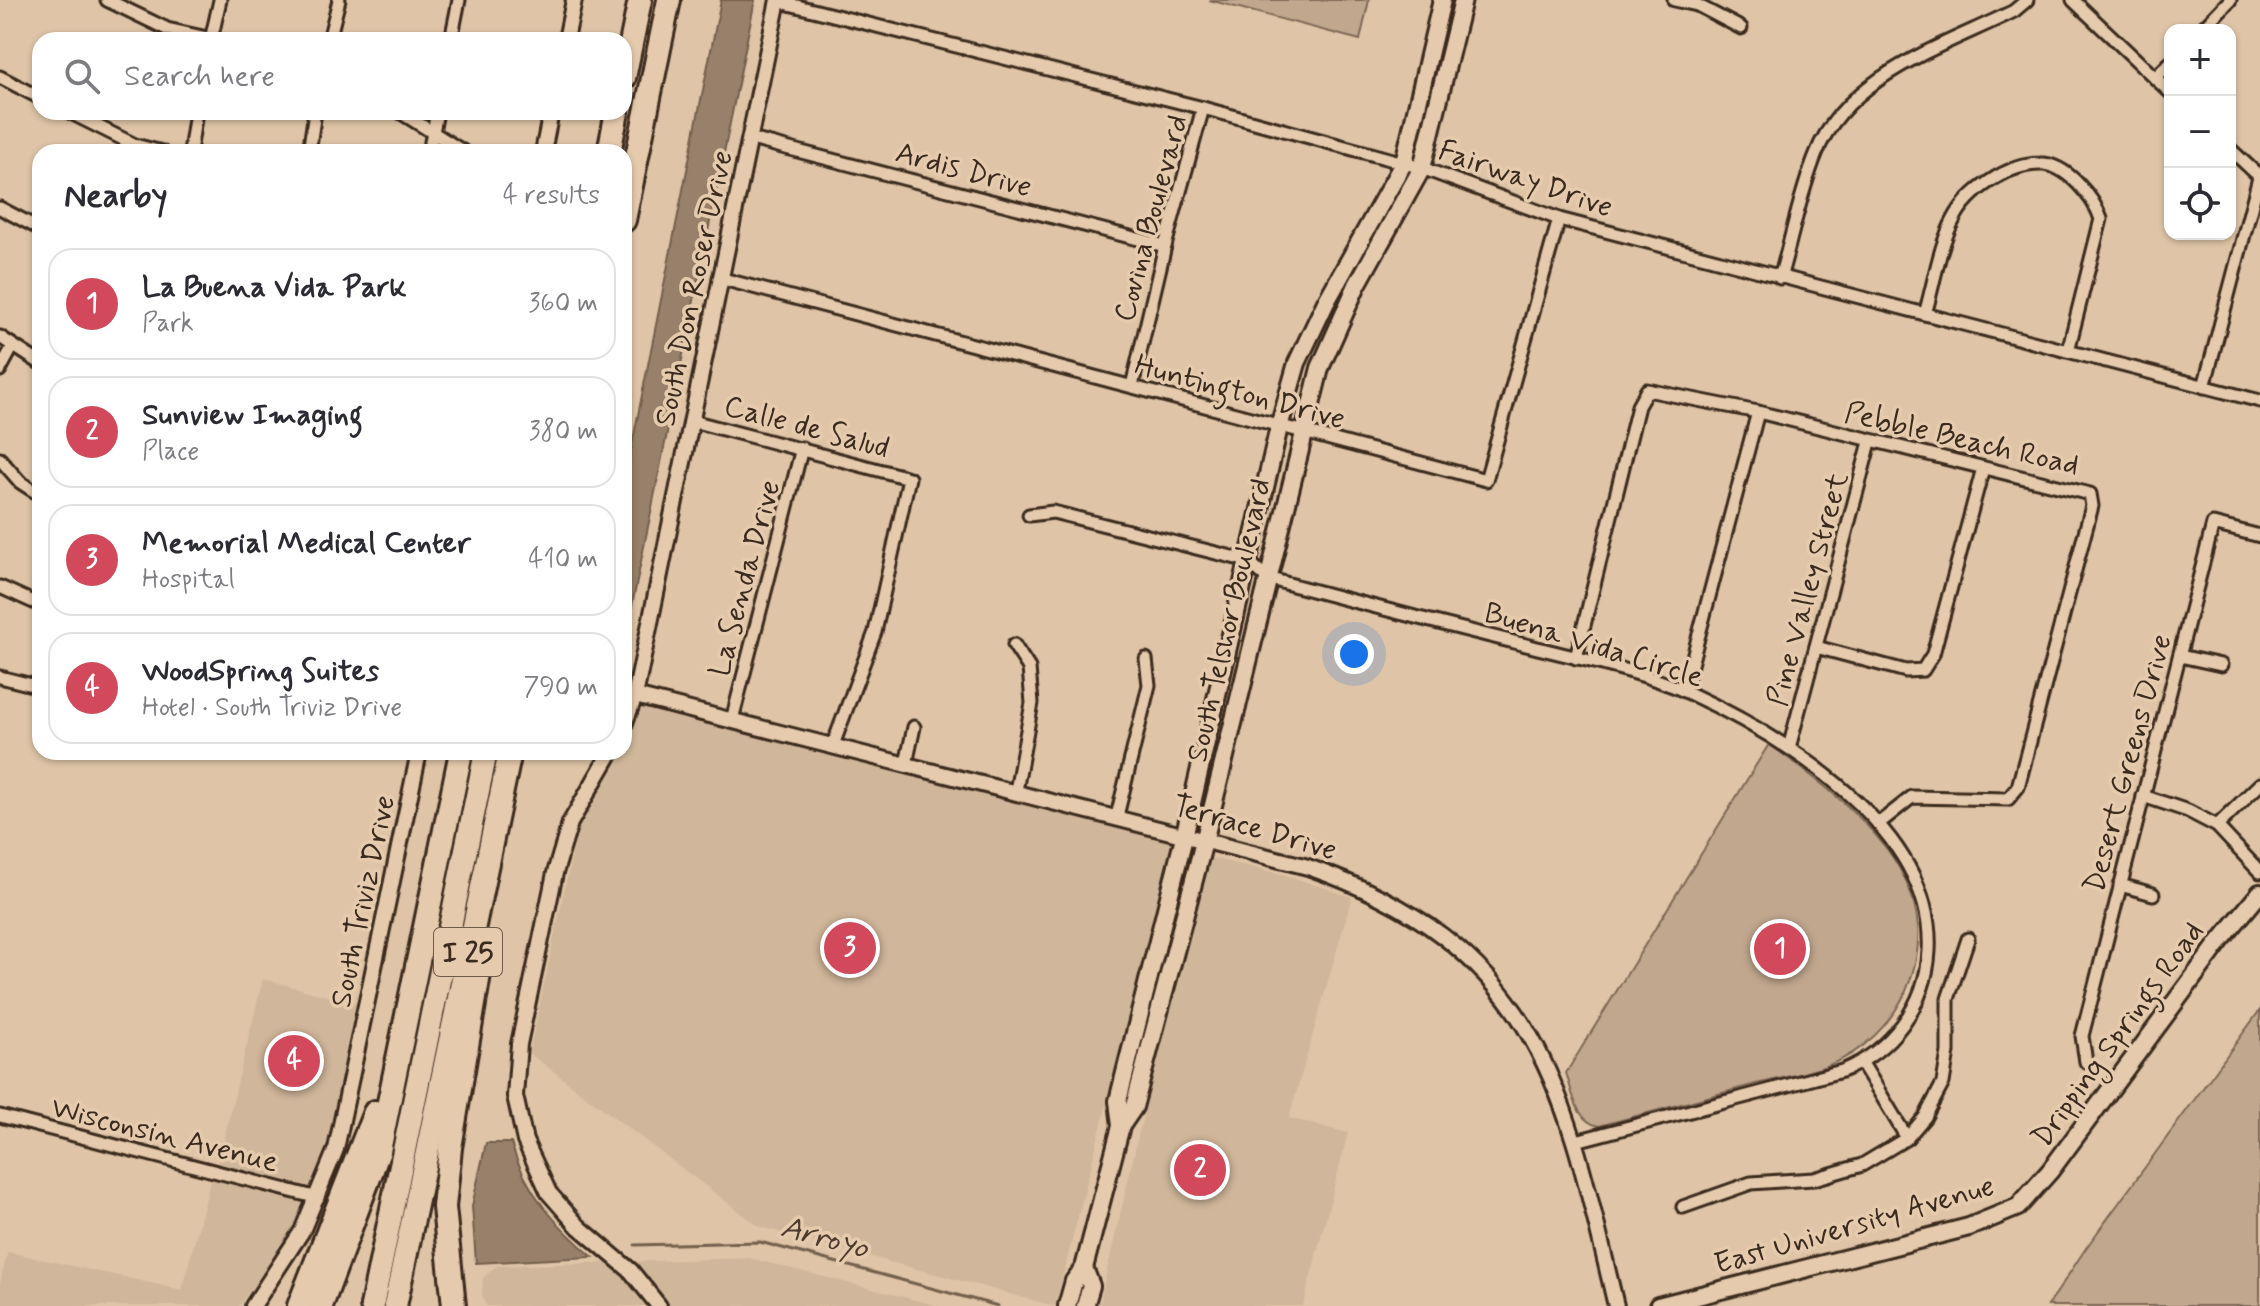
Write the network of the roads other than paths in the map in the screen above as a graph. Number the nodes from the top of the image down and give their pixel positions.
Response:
1 (107, 0) edge
2 (220, 0) edge
3 (339, 0) edge
4 (459, 0) edge
5 (574, 0) edge
6 (640, 0) edge
7 (669, 0) edge
8 (778, 0) edge
9 (1442, 0) edge
10 (1463, 0) edge
11 (1674, 0) edge
12 (2027, 0) edge
13 (2073, 0) edge
14 (2230, 0) edge
15 (2207, 24) edge
16 (1741, 28) dead end
17 (180, 32) edge
18 (214, 32) edge
19 (331, 32) edge
20 (453, 32) edge
21 (568, 32) edge
22 (632, 39) edge
23 (2164, 69) edge
24 (0, 77) edge
25 (2155, 78) junction
26 (2164, 86) edge
27 (32, 94) edge
28 (1203, 108) junction
29 (85, 120) edge
30 (195, 120) edge
31 (314, 120) edge
32 (413, 120) edge
33 (435, 120) edge
34 (549, 120) edge
35 (615, 120) edge
36 (433, 133) junction
37 (751, 139) junction
38 (133, 144) edge
39 (191, 144) edge
40 (310, 144) edge
41 (431, 144) edge
42 (451, 144) edge
43 (545, 144) edge
44 (611, 144) edge
45 (2236, 154) edge
46 (1404, 162) junction
47 (1422, 168) junction
48 (2259, 175) edge
49 (632, 181) edge
50 (0, 208) edge
51 (1559, 219) junction
52 (32, 225) edge
53 (1165, 246) junction
54 (719, 278) junction
55 (1780, 278) junction
56 (1925, 314) junction
57 (0, 337) edge
58 (13, 346) junction
59 (2068, 351) junction
60 (32, 358) edge
61 (0, 370) edge
62 (1132, 386) junction
63 (2204, 387) junction
64 (2260, 401) edge
65 (1758, 412) junction
66 (692, 421) junction
67 (1279, 427) junction
68 (1301, 433) junction
69 (1870, 442) junction
70 (802, 448) junction
71 (0, 459) edge
72 (1983, 468) junction
73 (32, 490) edge
74 (1029, 515) dead end
75 (2260, 536) edge
76 (1248, 561) junction
77 (1267, 578) junction
78 (0, 587) edge
79 (32, 601) edge
80 (1014, 645) dead end
81 (1816, 647) junction
82 (2180, 656) junction
83 (1576, 658) junction
84 (1146, 659) dead end
85 (2221, 665) dead end
86 (0, 677) edge
87 (32, 685) edge
88 (1684, 691) junction
89 (635, 696) junction
90 (632, 704) edge
91 (732, 720) junction
92 (914, 727) dead end
93 (833, 745) junction
94 (1789, 748) junction
95 (417, 760) edge
96 (459, 760) edge
97 (484, 760) edge
98 (509, 760) edge
99 (509, 760) edge
100 (606, 760) edge
101 (906, 764) junction
102 (2260, 784) edge
103 (1016, 791) junction
104 (2143, 796) junction
105 (1117, 816) junction
106 (1878, 824) junction
107 (2217, 826) junction
108 (1185, 833) junction
109 (1205, 838) junction
110 (2260, 872) edge
111 (2120, 885) junction
112 (2260, 893) edge
113 (2153, 894) dead end
114 (1968, 939) dead end
115 (400, 1043) junction
116 (1129, 1059) junction
117 (2086, 1062) dead end
118 (1146, 1063) junction
119 (1862, 1063) junction
120 (0, 1116) edge
121 (1121, 1126) junction
122 (1907, 1138) junction
123 (1576, 1141) junction
124 (318, 1198) junction
125 (1683, 1207) dead end
126 (2018, 1207) joint
127 (1084, 1268) junction
128 (253, 1306) edge
129 (299, 1306) edge
130 (321, 1306) edge
131 (372, 1306) edge
132 (395, 1306) edge
133 (454, 1306) edge
134 (659, 1306) edge
135 (1067, 1306) edge
136 (1085, 1306) edge
137 (1616, 1306) edge
138 (1658, 1306) edge

1 - 17 street
2 - 18 street
3 - 19 street
4 - 20 street
5 - 21 street
6 - 22 highway
7 - 49 highway
8 - 28 street, Fairway Drive
8 - 37 street, South Don Roser Drive
9 - 46 main road, South Telshor Boulevard
10 - 47 main road, South Telshor Boulevard
11 - 16 street
12 - 55 street
13 - 25 street
14 - 15 street
23 - 25 street
24 - 27 street
25 - 26 street
28 - 46 street, Fairway Drive
28 - 53 street, Covina Boulevard
29 - 38 street
30 - 39 street
31 - 40 street
32 - 36 street
33 - 36 street
34 - 43 street
35 - 44 highway
36 - 41 street
36 - 42 street
37 - 53 street, Ardis Drive
37 - 54 street, South Don Roser Drive
45 - 48 street
46 - 47 street, Fairway Drive
46 - 67 main road, South Telshor Boulevard
47 - 51 street, Fairway Drive
47 - 68 main road, South Telshor Boulevard
48 - 63 street
50 - 52 street
51 - 55 street, Fairway Drive
51 - 68 street, Huntington Drive
53 - 62 street, Covina Boulevard
54 - 62 street, Huntington Drive
54 - 66 street, South Don Roser Drive
55 - 56 street, Fairway Drive
56 - 59 street, Fairway Drive
56 - 59 street
57 - 58 street
58 - 60 street
58 - 61 street
59 - 63 street, Fairway Drive
62 - 67 street, Huntington Drive
63 - 64 street, Fairway Drive
65 - 69 street, Pebble Beach Road
65 - 83 street, Pebble Beach Road
65 - 88 street
66 - 70 street, Calle de Salud
66 - 89 street, South Don Roser Drive
67 - 68 street, Huntington Drive
67 - 76 main road, South Telshor Boulevard
68 - 77 main road, South Telshor Boulevard
69 - 72 street, Pebble Beach Road
69 - 81 street, Pine Valley Street
70 - 91 street, La Senda Drive
70 - 93 street, Calle de Salud
71 - 73 street
72 - 81 street
72 - 106 street, Pebble Beach Road
74 - 76 street
75 - 82 street, Desert Greens Drive
76 - 77 street
76 - 108 main road, South Telshor Boulevard
77 - 83 street, Buena Vida Circle
77 - 109 main road, South Telshor Boulevard
78 - 79 street
80 - 103 street
81 - 94 street, Pine Valley Street
82 - 85 street
82 - 104 street, Desert Greens Drive
83 - 88 street, Buena Vida Circle
84 - 105 street
86 - 87 street
88 - 94 street, Buena Vida Circle
89 - 90 street, South Don Roser Drive
89 - 91 street, Terrace Drive
91 - 93 street, Terrace Drive
92 - 101 street
93 - 101 street, Terrace Drive
94 - 106 street, Buena Vida Circle
95 - 124 street, South Triviz Drive
96 - 115 highway
97 - 131 highway, I 25
98 - 132 highway, I 25
99 - 133 highway
100 - 134 street
101 - 103 street, Terrace Drive
102 - 107 street
103 - 105 street, Terrace Drive
104 - 107 street
104 - 111 street, Desert Greens Drive
105 - 108 street, Terrace Drive
106 - 119 street, Buena Vida Circle
107 - 110 street
108 - 109 street, Terrace Drive
108 - 116 main road, South Telshor Boulevard
109 - 118 main road, South Telshor Boulevard
109 - 123 street, Terrace Drive
111 - 113 street
111 - 117 street, Desert Greens Drive
112 - 126 main road, Dripping Springs Road
114 - 122 street
115 - 129 highway
115 - 130 highway
116 - 118 main road
116 - 121 main road, South Telshor Boulevard
118 - 121 main road, South Telshor Boulevard
119 - 122 street
119 - 123 street, Buena Vida Circle
120 - 124 street, Wisconsin Avenue
121 - 127 main road, South Telshor Boulevard
122 - 125 street
123 - 137 street, Terrace Drive
124 - 128 street, South Triviz Drive
126 - 138 main road, East University Avenue
127 - 135 main road, South Telshor Boulevard
127 - 136 main road, South Telshor Boulevard

